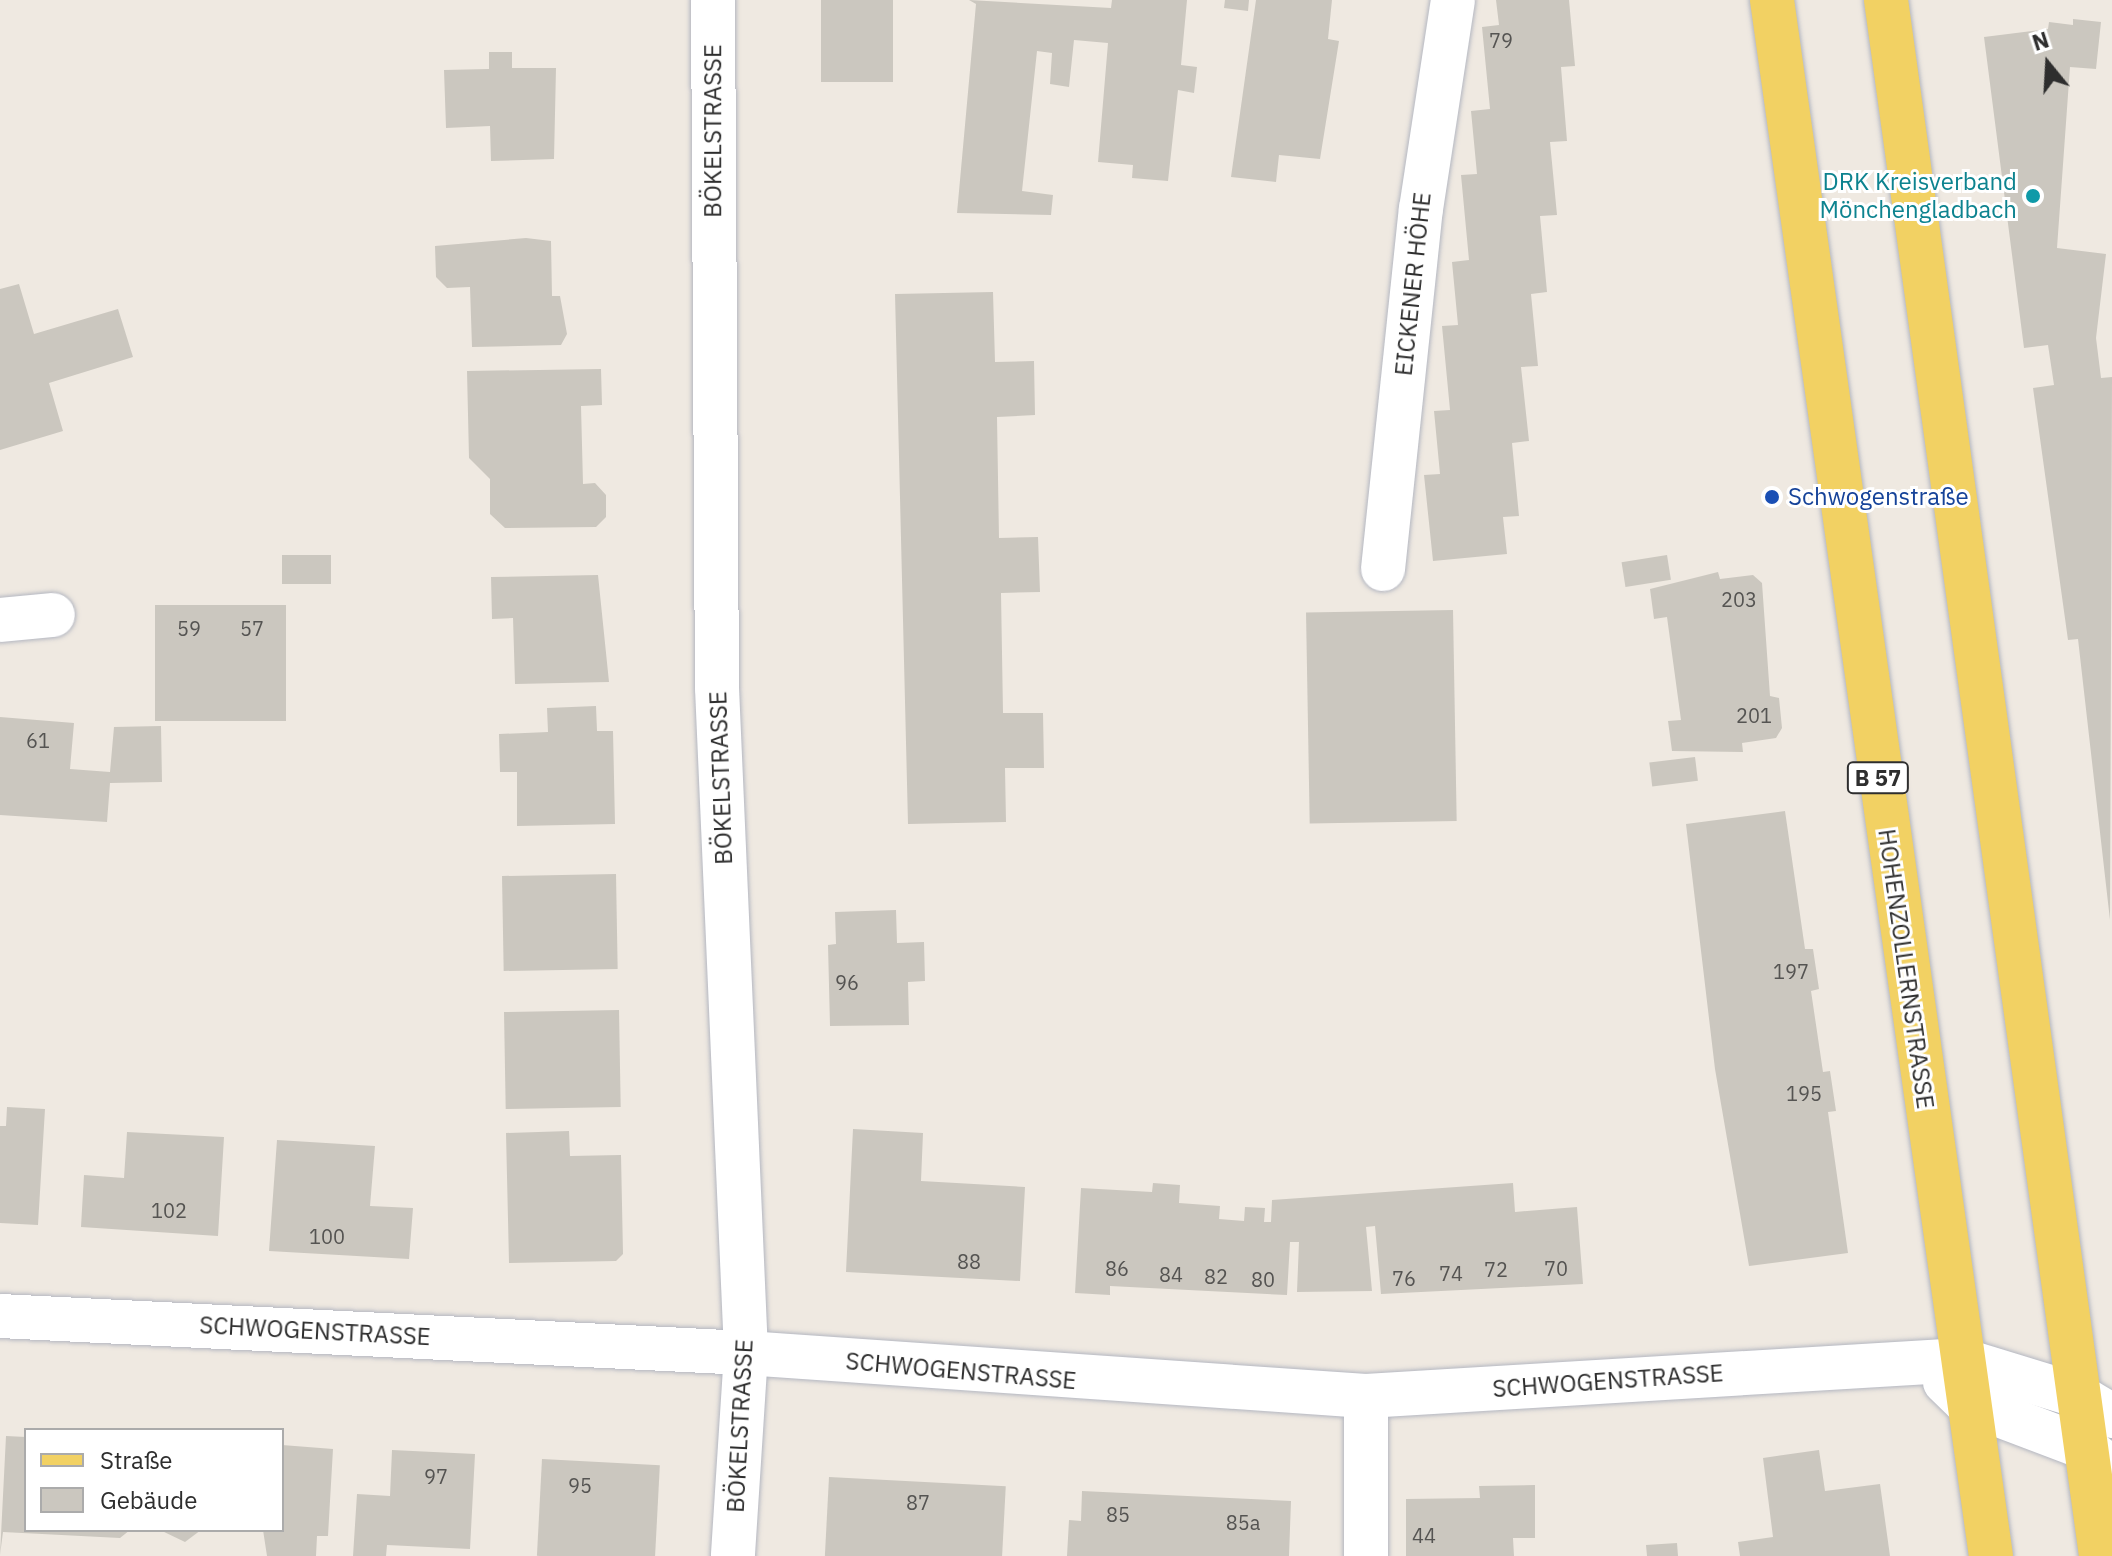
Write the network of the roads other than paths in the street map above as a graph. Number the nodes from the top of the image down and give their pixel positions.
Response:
1 (713, 0) edge
2 (1453, 0) edge
3 (1772, 0) edge
4 (1886, 0) edge
5 (1383, 569) dead end
6 (53, 615) dead end
7 (0, 620) edge
8 (0, 1316) edge
9 (746, 1353) junction
10 (1942, 1360) junction
11 (1366, 1396) junction
12 (1967, 1403) junction
13 (2097, 1432) edge
14 (733, 1556) edge
15 (1366, 1556) edge
16 (1991, 1556) edge
17 (2101, 1556) edge

1 - 9 street, BÖKELSTRASSE
2 - 5 street, EICKENER HÖHE
3 - 10 main road, HOHENZOLLERNSTRASSE / B 57
4 - 13 main road
6 - 7 street
8 - 9 street, SCHWOGENSTRASSE
9 - 11 street, SCHWOGENSTRASSE
9 - 14 street, BÖKELSTRASSE
10 - 11 street, SCHWOGENSTRASSE
10 - 12 main road, HOHENZOLLERNSTRASSE / B 57
10 - 13 street, SCHWOGENSTRASSE
11 - 15 street
12 - 13 street
12 - 16 main road, HOHENZOLLERNSTRASSE / B 57
13 - 17 main road

